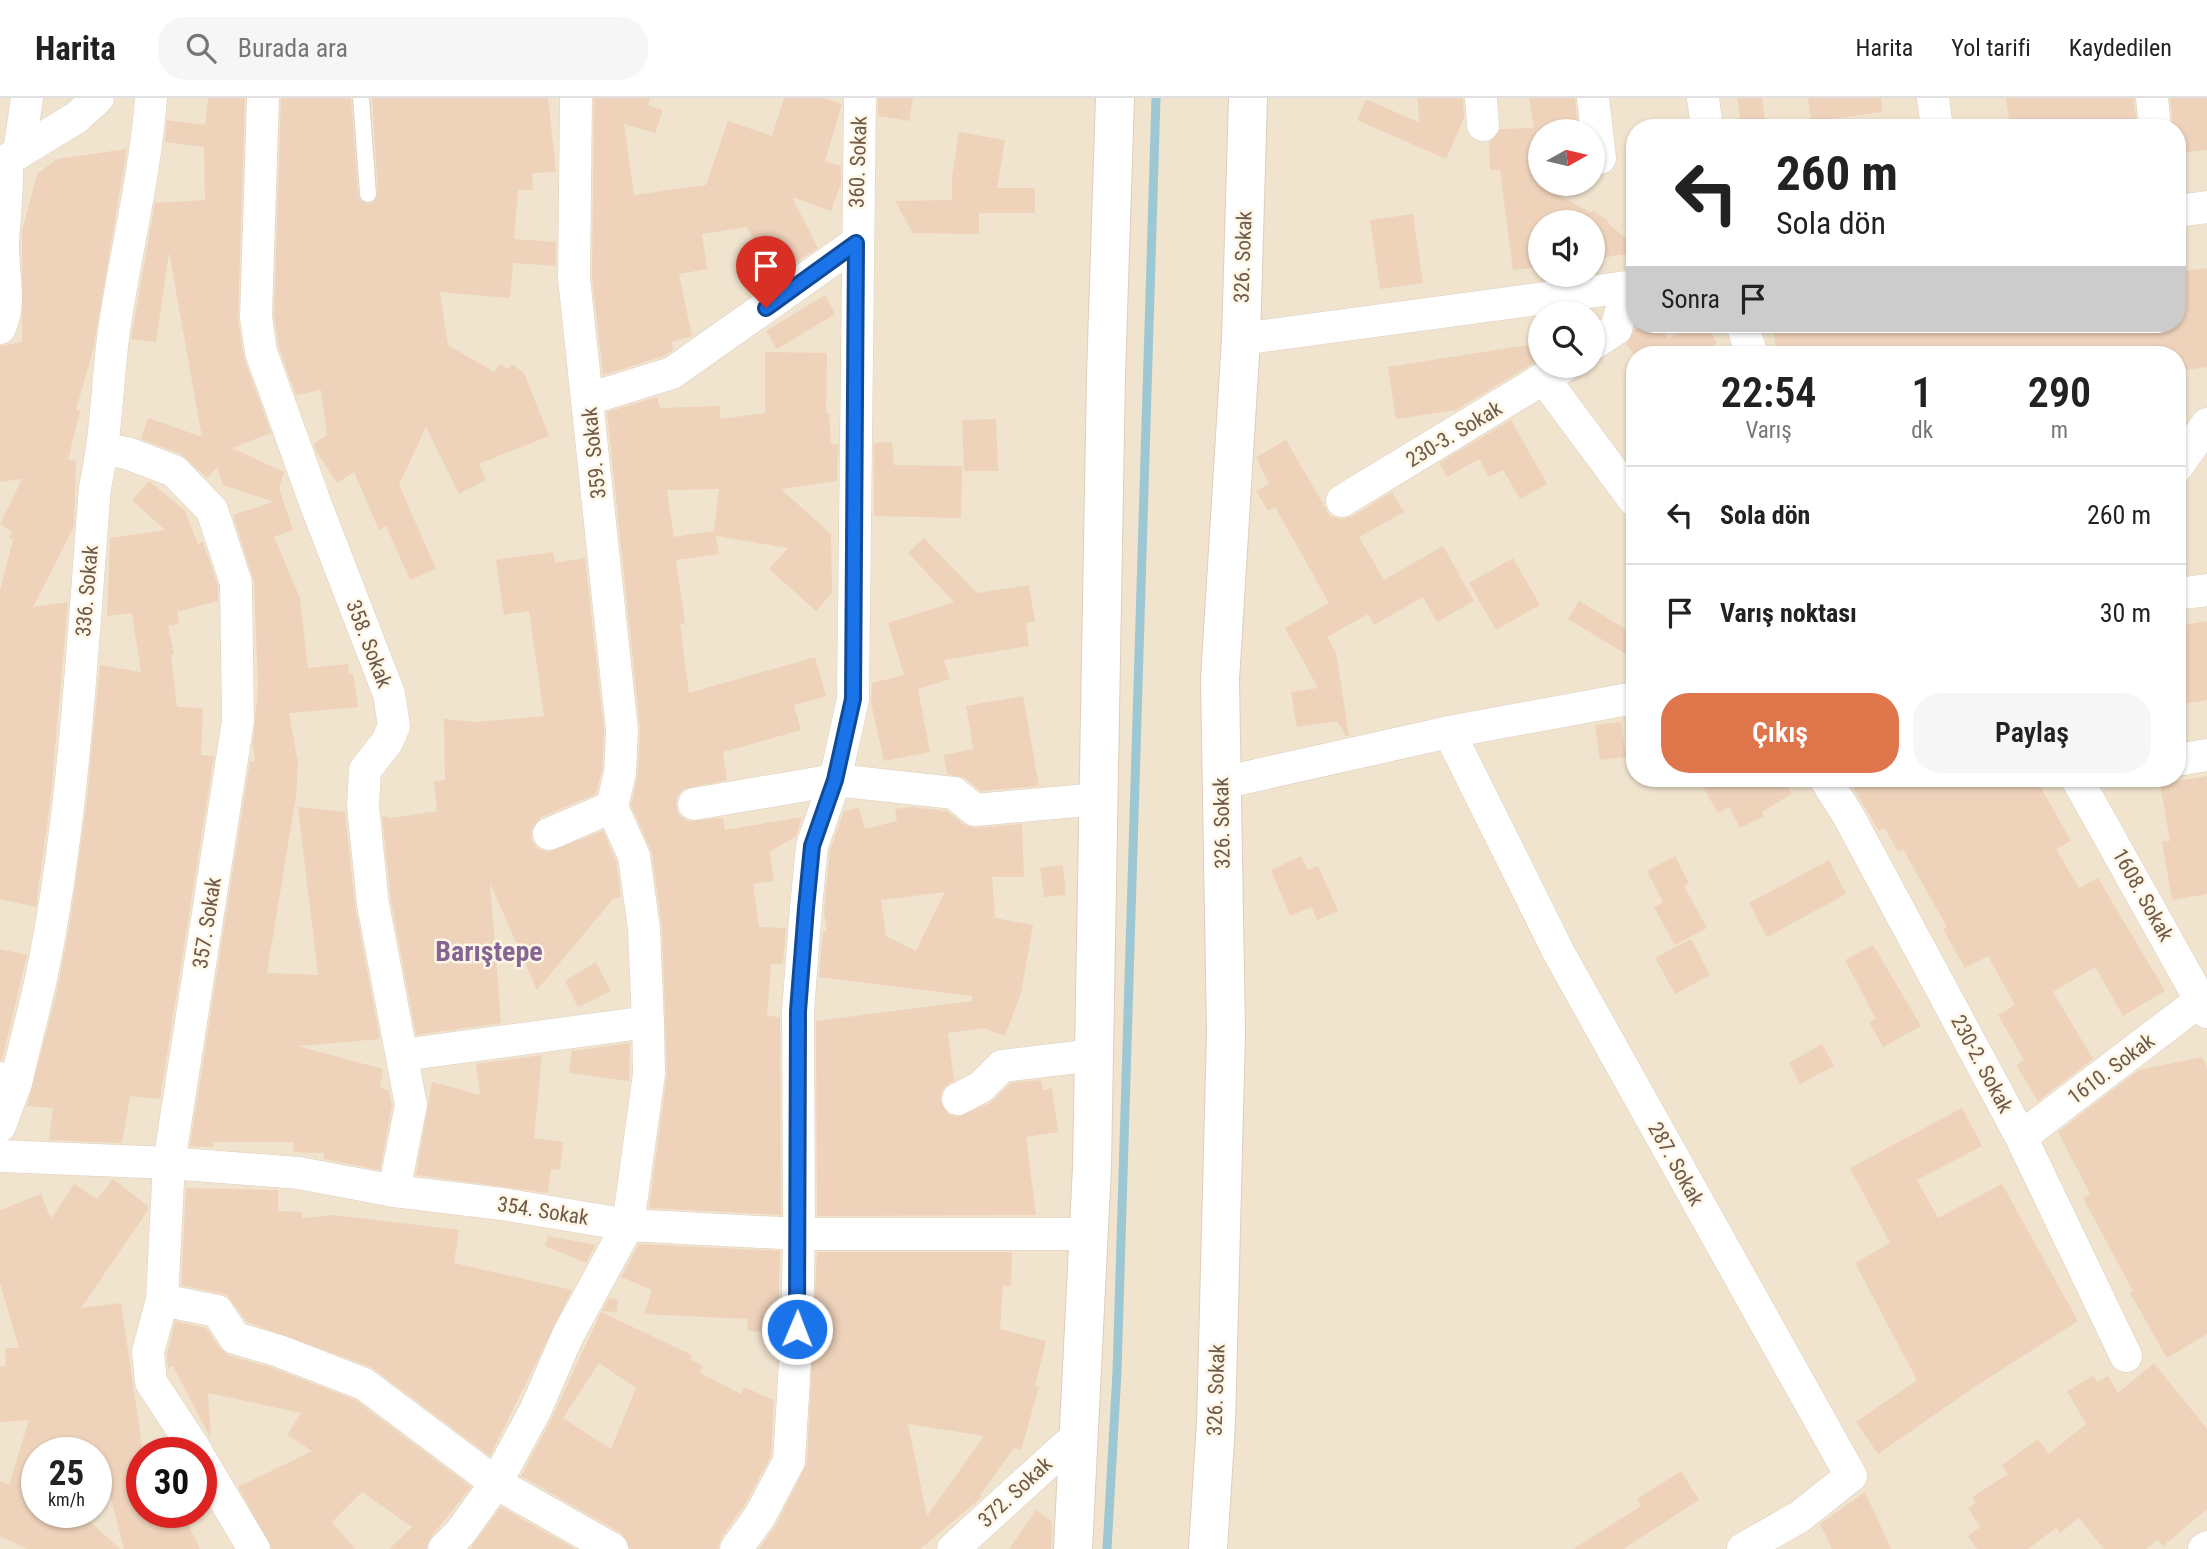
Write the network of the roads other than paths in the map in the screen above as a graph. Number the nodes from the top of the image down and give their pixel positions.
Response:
1 (27, 98) edge
2 (98, 98) edge
3 (151, 98) edge
4 (262, 98) edge
5 (361, 98) edge
6 (576, 98) edge
7 (860, 98) edge
8 (1115, 98) edge
9 (1248, 98) edge
10 (1593, 98) edge
11 (1703, 98) edge
12 (1933, 98) edge
13 (2152, 98) edge
14 (1595, 119) edge
15 (1706, 119) edge
16 (1936, 119) edge
17 (2154, 119) edge
18 (8, 159) edge
19 (368, 194) dead end
20 (2207, 206) edge
21 (2186, 210) edge
22 (856, 243) junction
23 (1626, 287) edge
24 (1626, 300) edge
25 (0, 328) edge
26 (1605, 336) edge
27 (1241, 339) junction
28 (1547, 378) edge
29 (1558, 378) edge
30 (588, 399) junction
31 (2207, 424) edge
32 (103, 449) junction
33 (2186, 454) edge
34 (1626, 487) edge
35 (1342, 501) dead end
36 (2207, 590) edge
37 (2186, 593) edge
38 (1626, 699) edge
39 (1449, 732) junction
40 (2207, 755) edge
41 (2186, 758) edge
42 (835, 780) junction
43 (1222, 783) junction
44 (1830, 787) edge
45 (2081, 787) edge
46 (1099, 799) junction
47 (695, 804) dead end
48 (612, 807) junction
49 (550, 834) dead end
50 (2204, 1006) edge
51 (648, 1021) junction
52 (402, 1055) junction
53 (1094, 1055) junction
54 (8, 1080) edge
55 (958, 1099) dead end
56 (0, 1126) edge
57 (2021, 1136) junction
58 (0, 1156) edge
59 (169, 1163) junction
60 (394, 1191) junction
61 (628, 1225) junction
62 (799, 1234) junction
63 (1088, 1234) junction
64 (162, 1300) junction
65 (2126, 1356) dead end
66 (1077, 1436) junction
67 (187, 1437) edge
68 (496, 1483) junction
69 (217, 1487) edge
70 (254, 1549) edge
71 (444, 1549) edge
72 (612, 1549) edge
73 (736, 1549) edge
74 (953, 1549) edge
75 (1073, 1549) edge
76 (1208, 1549) edge
77 (1743, 1549) edge

1 - 18 street
2 - 18 street
3 - 32 street, 336. Sokak
4 - 52 street, 358. Sokak
5 - 19 lane
6 - 30 street, 359. Sokak
7 - 22 street, 360. Sokak
8 - 46 street
9 - 27 street, 326. Sokak
10 - 14 street
11 - 15 street
12 - 16 street
13 - 17 street
18 - 25 street
20 - 21 street
22 - 30 street
22 - 42 street, 360. Sokak
23 - 27 street
24 - 26 street
27 - 43 street, 326. Sokak
28 - 35 street, 230-3. Sokak
29 - 34 street
30 - 48 street, 359. Sokak
31 - 33 street
32 - 54 street, 336. Sokak
32 - 59 street, 357. Sokak
36 - 37 street
38 - 39 street
39 - 43 street
39 - 77 street, 287. Sokak
40 - 41 street
42 - 46 street
42 - 47 street
42 - 62 street, 360. Sokak
43 - 76 street, 326. Sokak
44 - 57 street, 230-2. Sokak
45 - 50 street, 1608. Sokak
46 - 53 street
48 - 49 street
48 - 51 street
50 - 57 street, 1610. Sokak
51 - 52 street
51 - 61 street
52 - 60 street, 358. Sokak
53 - 55 street
53 - 63 street
54 - 56 street
57 - 65 street, 230-2. Sokak
58 - 59 street, 354. Sokak
59 - 60 street, 354. Sokak
59 - 64 street, 357. Sokak
60 - 61 street, 354. Sokak
61 - 62 street, 354. Sokak
61 - 68 street
62 - 63 street, 354. Sokak
62 - 73 street, 360. Sokak
63 - 66 street
64 - 67 street, 357. Sokak
64 - 68 street
66 - 74 street, 372. Sokak
66 - 75 street
68 - 71 street
68 - 72 street
69 - 70 street

